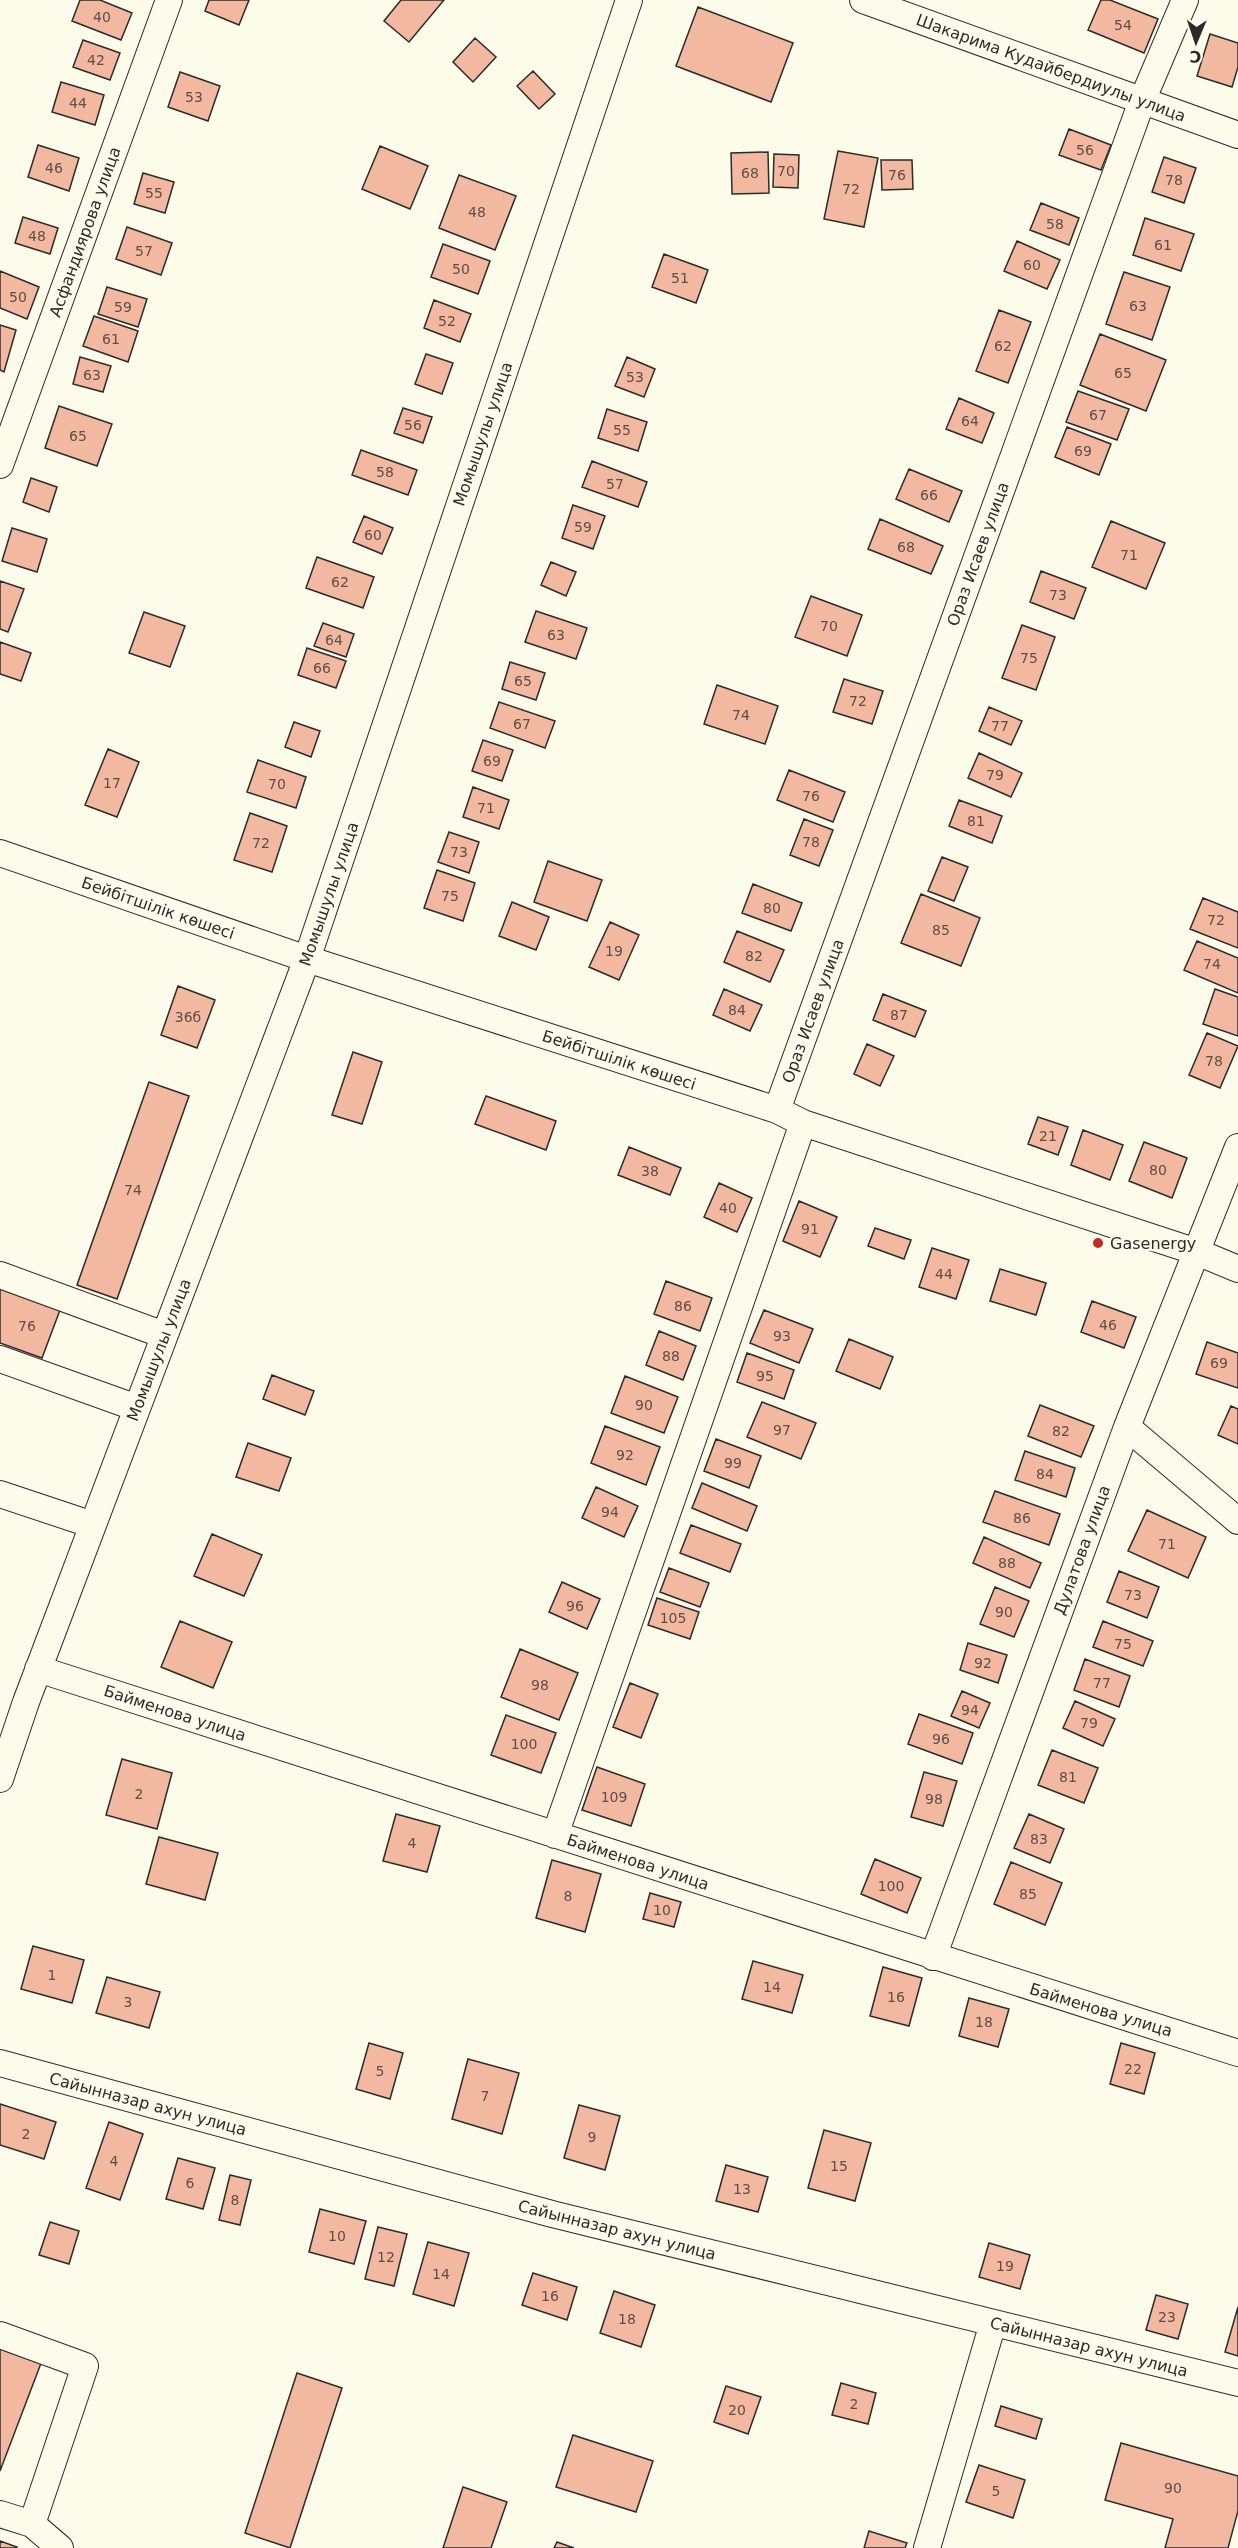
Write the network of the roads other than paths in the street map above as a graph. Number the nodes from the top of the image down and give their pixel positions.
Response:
1 (169, 0) edge
2 (629, 0) edge
3 (863, 0) edge
4 (1185, 0) edge
5 (1142, 101) junction
6 (1238, 135) edge
7 (0, 465) edge
8 (0, 853) edge
9 (307, 959) junction
10 (777, 1110) junction
11 (803, 1123) junction
12 (1238, 1147) edge
13 (1197, 1252) junction
14 (1238, 1269) edge
15 (0, 1275) edge
16 (164, 1335) junction
17 (0, 1359) edge
18 (137, 1407) junction
19 (1127, 1427) junction
20 (0, 1494) edge
21 (1238, 1521) edge
22 (93, 1525) junction
23 (38, 1670) junction
24 (1, 1771) edge
25 (555, 1835) junction
26 (933, 1957) junction
27 (1238, 2053) edge
28 (0, 2063) edge
29 (993, 2323) junction
30 (0, 2335) edge
31 (1238, 2384) edge
32 (0, 2514) edge
33 (32, 2524) junction
34 (60, 2548) edge
35 (927, 2548) edge

1 - 7 street, Асфандиярова улица
2 - 9 street, Момышулы улица
3 - 5 street, Шакарима Кудайбердиулы улица
4 - 5 street, Ораз Исаев улица
5 - 6 street, Шакарима Кудайбердиулы улица
5 - 10 street, Ораз Исаев улица
8 - 9 street, Бейбітшілік көшесі
9 - 10 street, Бейбітшілік көшесі
9 - 16 street, Момышулы улица
10 - 11 street, Бейбітшілік көшесі
11 - 13 street, Бейбітшілік көшесі
11 - 25 street
12 - 13 street, Дулатова улица
13 - 14 street, Бейбітшілік көшесі
13 - 19 street, Дулатова улица
15 - 16 street
16 - 18 street, Момышулы улица
17 - 18 street
18 - 22 street, Момышулы улица
19 - 21 street
19 - 26 street, Дулатова улица
20 - 22 street
22 - 23 street, Момышулы улица
23 - 24 street, Момышулы улица
23 - 25 street, Байменова улица
25 - 26 street, Байменова улица
26 - 27 street, Байменова улица
28 - 29 street, Сайынназар ахун улица
29 - 31 street, Сайынназар ахун улица
29 - 35 street
30 - 33 street
32 - 33 street
33 - 34 street

